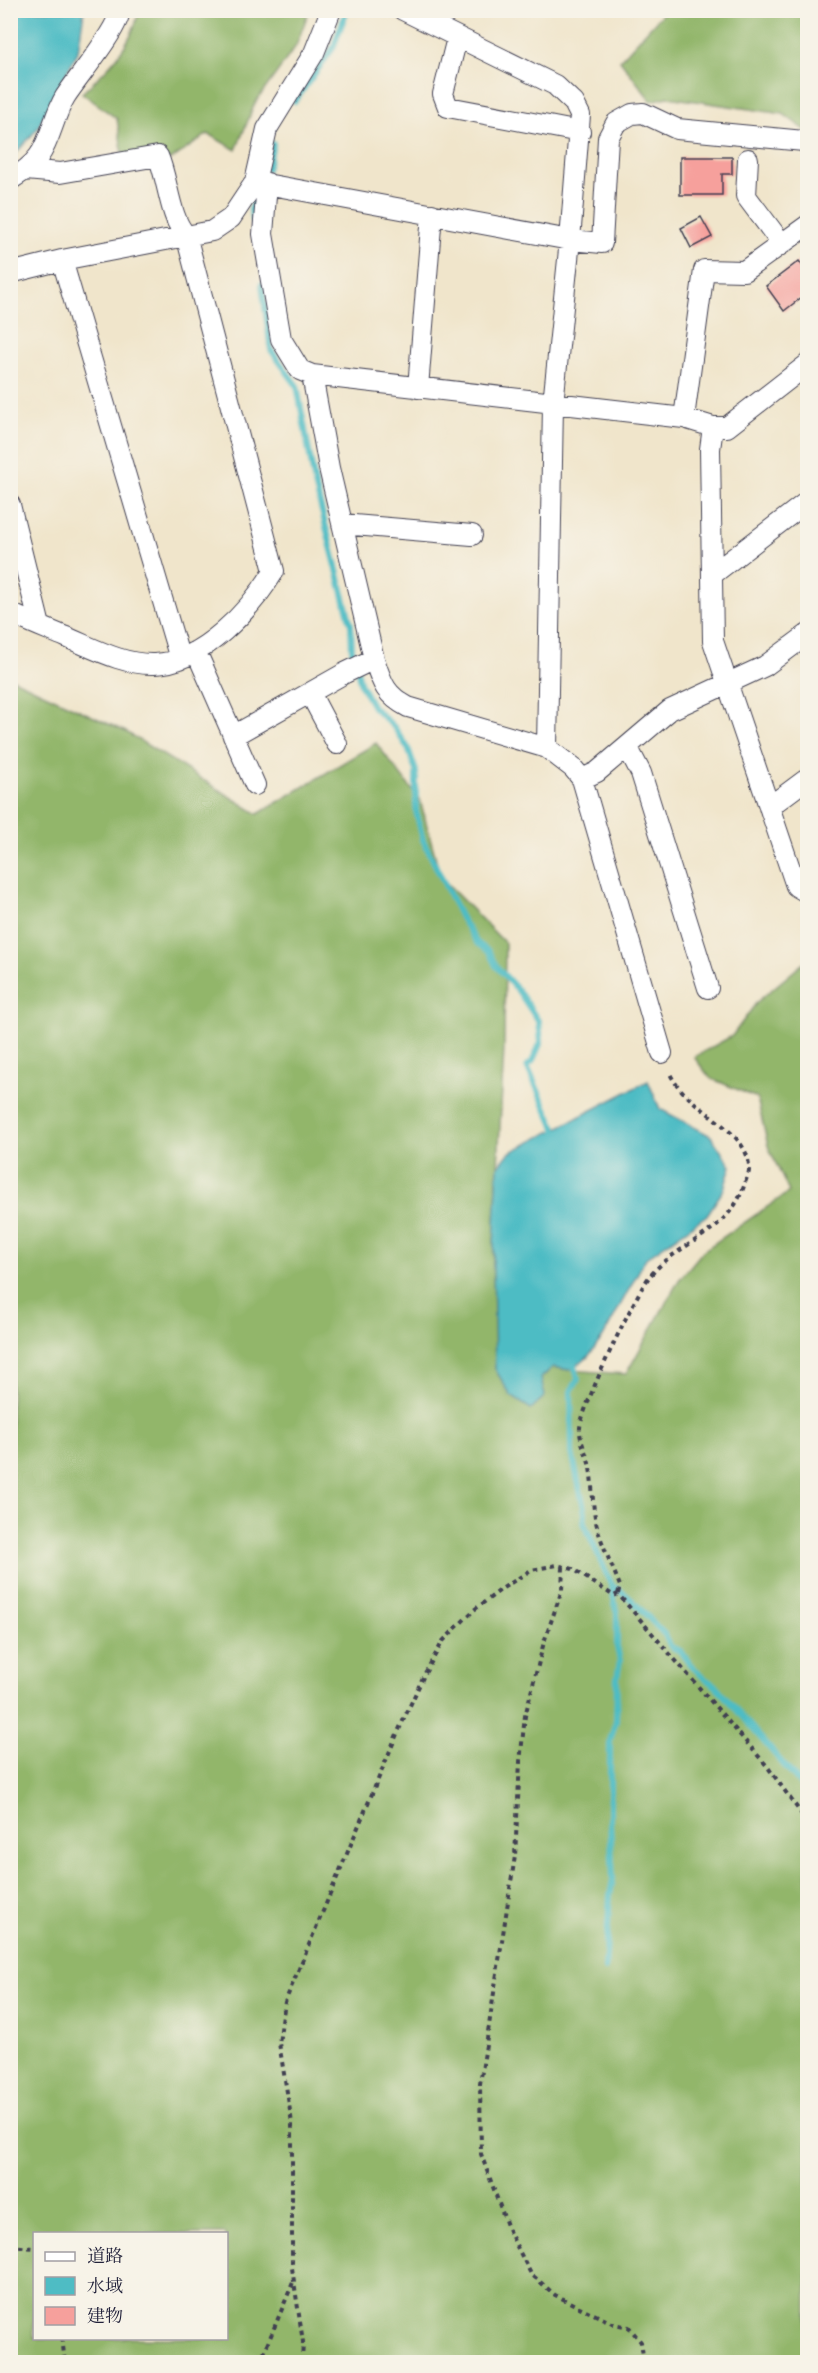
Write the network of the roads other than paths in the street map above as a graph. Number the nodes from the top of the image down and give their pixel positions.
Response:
1 (120, 10) edge
2 (332, 10) edge
3 (403, 10) edge
4 (457, 38) junction
5 (580, 132) junction
6 (807, 145) edge
7 (748, 159) dead end
8 (18, 175) edge
9 (261, 182) junction
10 (432, 214) junction
11 (807, 225) edge
12 (186, 235) junction
13 (570, 240) junction
14 (782, 244) junction
15 (62, 260) junction
16 (10, 273) edge
17 (807, 364) edge
18 (312, 375) junction
19 (418, 388) junction
20 (553, 404) junction
21 (684, 418) junction
22 (712, 428) junction
23 (807, 501) edge
24 (10, 505) edge
25 (342, 524) junction
26 (472, 535) dead end
27 (713, 574) junction
28 (10, 613) edge
29 (40, 626) junction
30 (807, 634) edge
31 (188, 655) junction
32 (374, 659) junction
33 (727, 684) junction
34 (310, 693) junction
35 (233, 736) junction
36 (337, 744) dead end
37 (547, 748) junction
38 (628, 748) junction
39 (807, 778) edge
40 (582, 779) junction
41 (255, 785) dead end
42 (769, 807) junction
43 (807, 893) edge
44 (708, 988) dead end
45 (662, 1053) road end

1 - 8 street
2 - 9 street
3 - 4 street
4 - 5 street
4 - 5 street
5 - 13 street
6 - 13 street
7 - 14 street
8 - 12 street
9 - 10 street
9 - 12 street
9 - 18 street
10 - 13 street
10 - 19 street
11 - 14 street
12 - 15 street
12 - 31 street
13 - 20 street
14 - 21 street
15 - 16 street
15 - 31 street
17 - 22 street
18 - 19 street
18 - 25 street
19 - 20 street
20 - 21 street
20 - 37 street
21 - 22 street
22 - 27 street
23 - 27 street
24 - 29 street
25 - 26 street
25 - 32 street
27 - 33 street
28 - 29 street
29 - 31 street
30 - 33 street
31 - 35 street
32 - 34 street
32 - 37 street
33 - 38 street
33 - 42 street
34 - 35 street
34 - 36 street
35 - 41 street
37 - 40 street
38 - 40 street
38 - 44 street
39 - 42 street
40 - 45 street
42 - 43 street

